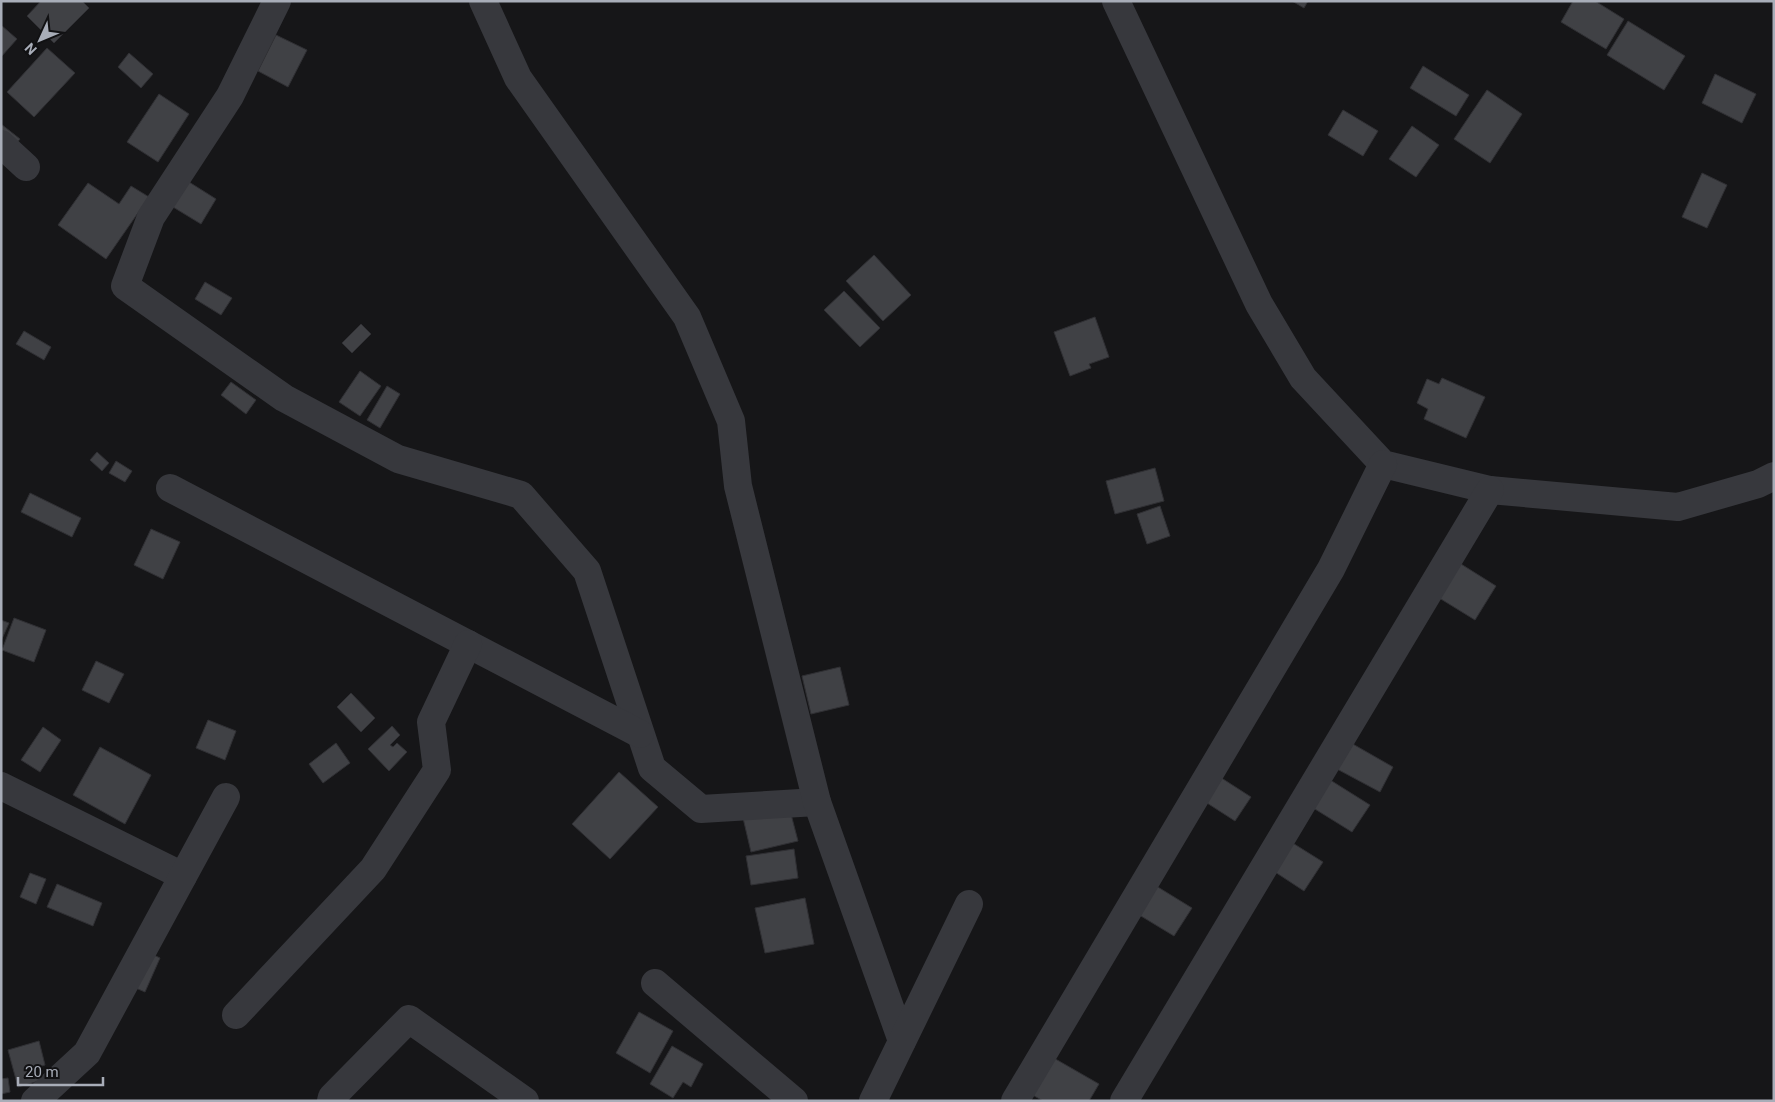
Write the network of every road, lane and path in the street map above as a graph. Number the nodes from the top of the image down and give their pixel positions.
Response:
1 (277, 1) edge
2 (483, 1) edge
3 (1116, 1) edge
4 (1, 144) edge
5 (26, 167) dead end
6 (1383, 464) junction
7 (1774, 476) edge
8 (170, 488) dead end
9 (1490, 490) junction
10 (468, 644) junction
11 (640, 734) junction
12 (1, 786) edge
13 (226, 797) dead end
14 (817, 802) junction
15 (183, 876) junction
16 (969, 904) dead end
17 (655, 983) dead end
18 (236, 1015) dead end
19 (902, 1041) junction
20 (35, 1101) edge
21 (331, 1101) edge
22 (525, 1101) edge
23 (794, 1101) edge
24 (873, 1101) edge
25 (1016, 1101) edge
26 (1124, 1101) edge

1 - 11 street
2 - 14 street
3 - 6 street
4 - 5 street
6 - 9 street
6 - 25 street
7 - 9 street
8 - 10 street
9 - 26 street
10 - 11 street
10 - 18 street
11 - 14 street
12 - 15 street
13 - 15 street
14 - 19 street
15 - 20 street
16 - 19 street
17 - 23 street
19 - 24 street
21 - 22 street

